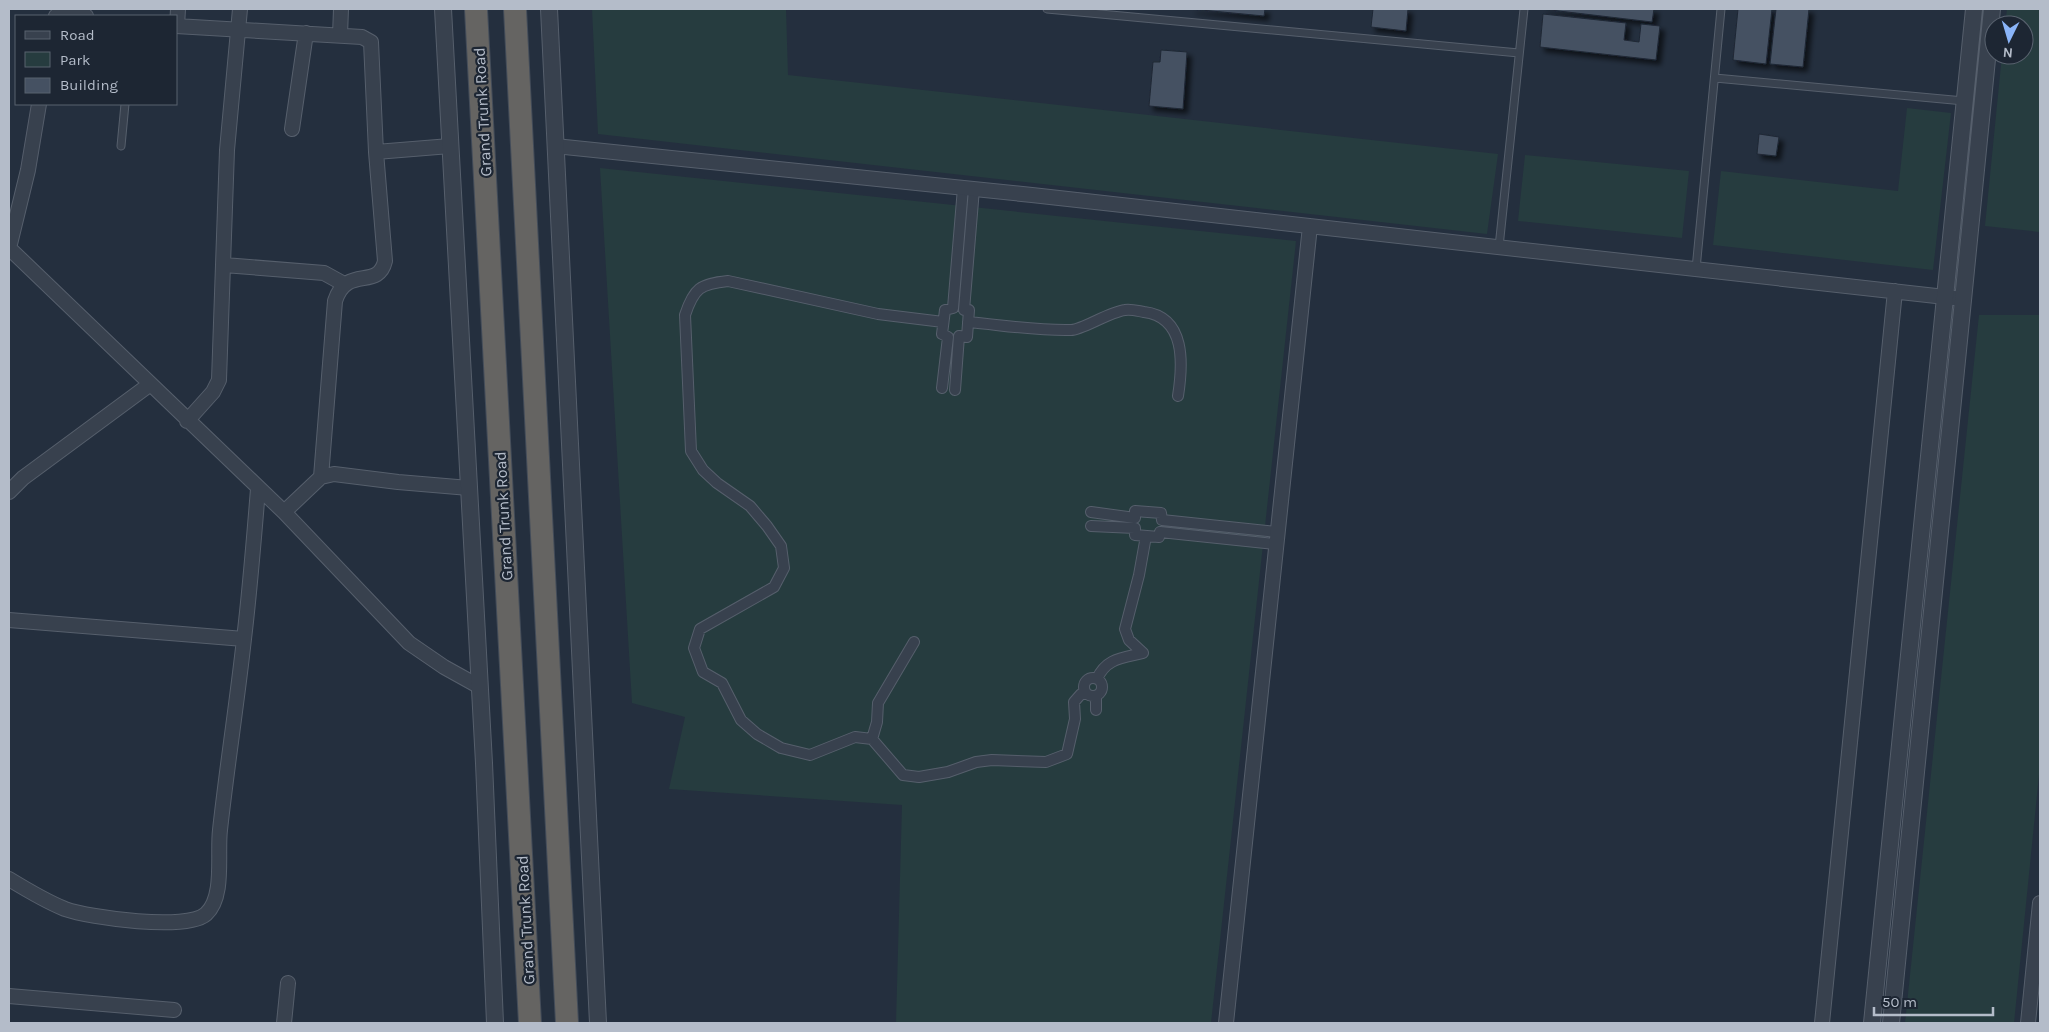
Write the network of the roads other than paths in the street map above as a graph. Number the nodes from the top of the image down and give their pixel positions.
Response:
1 (240, 9) edge
2 (341, 9) edge
3 (443, 9) edge
4 (476, 9) edge
5 (515, 9) edge
6 (549, 9) edge
7 (1047, 9) edge
8 (1524, 9) edge
9 (1721, 9) edge
10 (1974, 9) edge
11 (1992, 9) edge
12 (1108, 12) edge
13 (62, 15) edge
14 (76, 15) edge
15 (178, 26) edge
16 (238, 29) junction
17 (306, 33) junction
18 (340, 35) junction
19 (1519, 53) junction
20 (1715, 78) junction
21 (1964, 101) junction
22 (39, 105) edge
23 (125, 105) edge
24 (292, 129) dead end
25 (121, 146) dead end
26 (450, 146) junction
27 (555, 146) junction
28 (376, 152) junction
29 (969, 188) junction
30 (1310, 226) junction
31 (1499, 247) junction
32 (9, 248) edge
33 (224, 265) junction
34 (1696, 269) junction
35 (344, 284) junction
36 (1895, 291) junction
37 (1944, 297) junction
38 (1963, 299) junction
39 (943, 322) junction
40 (968, 322) junction
41 (149, 384) junction
42 (942, 388) dead end
43 (955, 390) dead end
44 (1178, 396) dead end
45 (187, 421) junction
46 (321, 477) junction
47 (258, 488) junction
48 (469, 488) junction
49 (9, 492) edge
50 (284, 512) junction
51 (1091, 512) dead end
52 (1091, 526) dead end
53 (1146, 536) junction
54 (1276, 538) junction
55 (9, 620) edge
56 (244, 639) junction
57 (914, 642) dead end
58 (1097, 679) junction
59 (480, 686) junction
60 (1090, 695) junction
61 (1096, 710) dead end
62 (872, 740) junction
63 (9, 879) edge
64 (2040, 903) edge
65 (288, 983) dead end
66 (9, 996) edge
67 (174, 1010) dead end
68 (284, 1023) edge
69 (495, 1023) edge
70 (530, 1023) edge
71 (567, 1023) edge
72 (598, 1023) edge
73 (1226, 1023) edge
74 (1822, 1023) edge
75 (1872, 1023) edge
76 (1892, 1023) edge
77 (2028, 1023) edge

1 - 16 street
2 - 18 street
3 - 26 street
4 - 70 highway, Grand Trunk Road
5 - 71 highway
6 - 27 street
7 - 12 lane
8 - 19 lane
9 - 20 lane
10 - 21 street
11 - 38 street
12 - 19 lane
13 - 14 street
15 - 16 street
16 - 17 street
16 - 33 street
17 - 18 street
17 - 24 street
18 - 28 street
19 - 31 lane
20 - 21 lane
20 - 34 lane
21 - 37 street
22 - 32 street
23 - 25 lane
26 - 28 street
26 - 48 street
27 - 29 street
27 - 72 street
28 - 35 street
29 - 30 street
29 - 39 street
29 - 40 street
30 - 31 street
30 - 54 street
31 - 34 street
32 - 41 street
33 - 35 street
33 - 45 street
34 - 36 street
35 - 46 street
36 - 37 street
36 - 74 street
37 - 38 street
37 - 75 street
38 - 76 street
39 - 42 street
39 - 62 street
40 - 43 street
40 - 44 street
41 - 45 street
41 - 49 street
45 - 47 street
46 - 48 street
46 - 50 street
47 - 50 street
47 - 56 street
48 - 59 street
50 - 59 street
51 - 54 street
52 - 53 street
53 - 54 street
53 - 58 street
54 - 73 street
55 - 56 street
56 - 63 street
57 - 62 street
58 - 60 street
58 - 60 street
59 - 69 street
60 - 61 street
60 - 62 street
64 - 77 street
65 - 68 street
66 - 67 street

